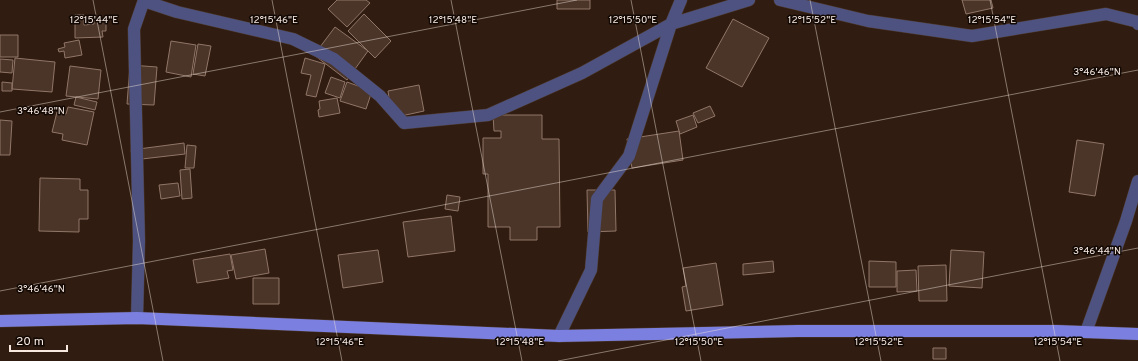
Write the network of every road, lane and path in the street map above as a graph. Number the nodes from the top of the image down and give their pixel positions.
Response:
1 (144, 0) edge
2 (681, 0) edge
3 (749, 0) edge
4 (780, 0) edge
5 (671, 24) junction
6 (1138, 24) edge
7 (1138, 181) edge
8 (137, 318) junction
9 (0, 321) edge
10 (1086, 332) junction
11 (1138, 334) edge
12 (559, 336) junction

1 - 5 street
1 - 8 street
2 - 5 street
3 - 5 street
4 - 6 street
5 - 12 street
7 - 10 street
8 - 9 main road
8 - 12 main road
10 - 11 main road
10 - 12 main road

